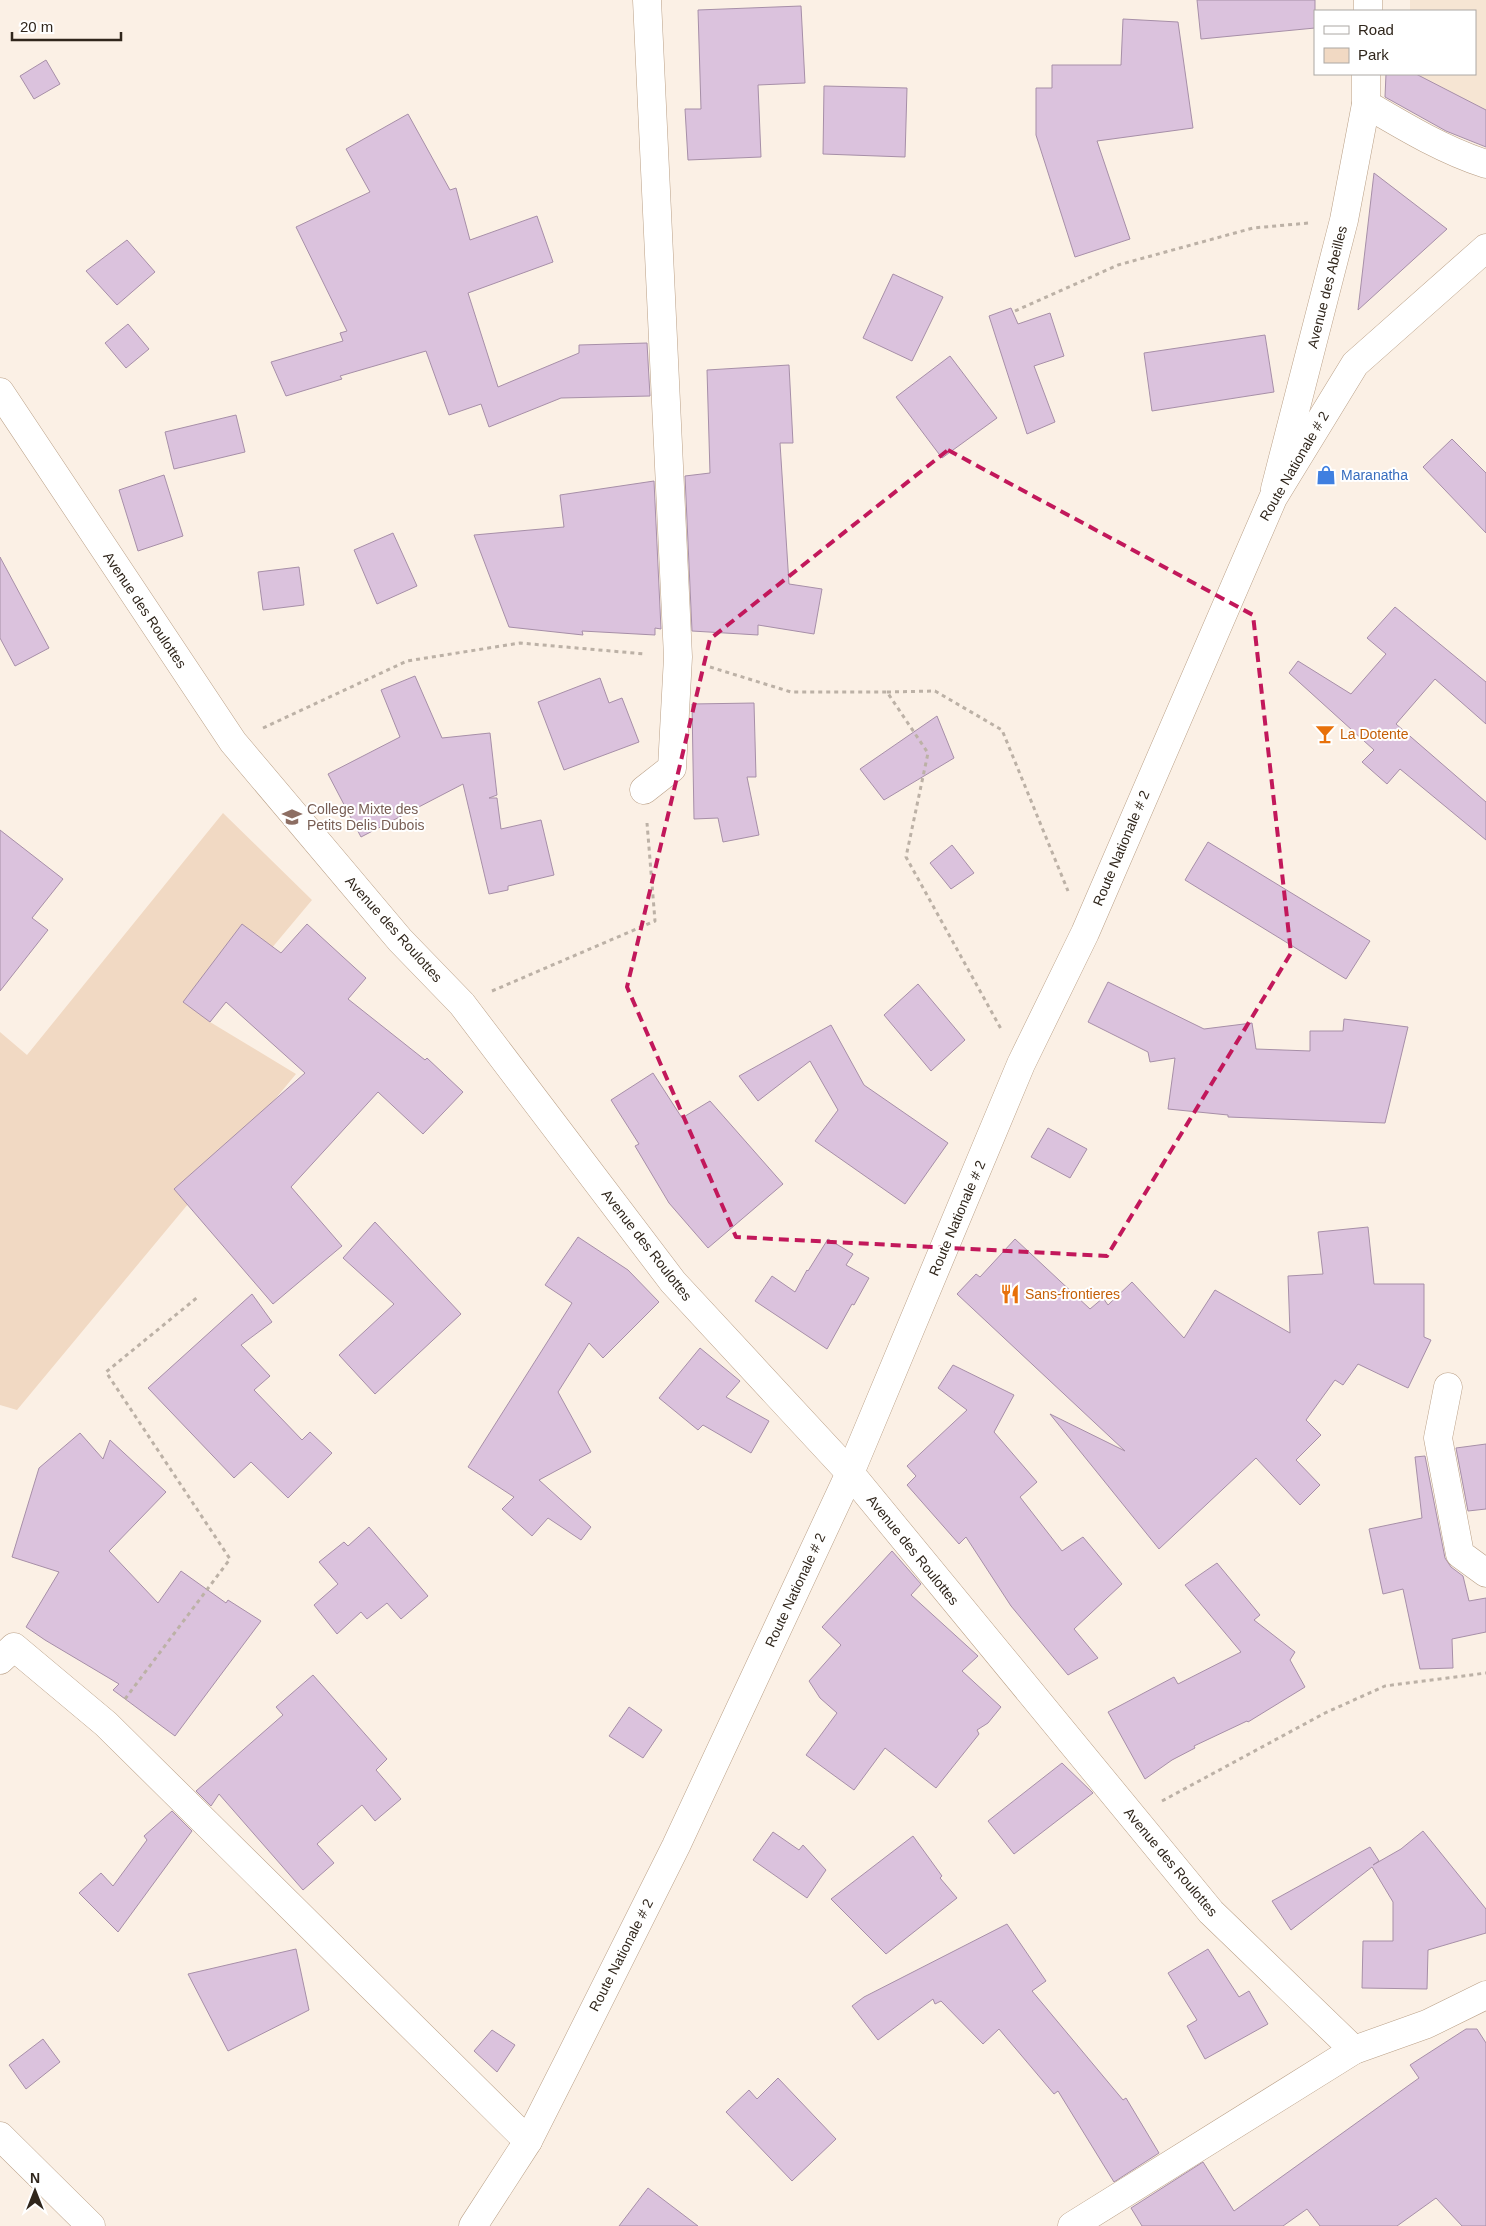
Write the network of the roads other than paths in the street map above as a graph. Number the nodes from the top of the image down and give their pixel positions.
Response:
1 (647, 0) edge
2 (1366, 75) edge
3 (1366, 104) junction
4 (1486, 164) edge
5 (1486, 248) edge
6 (0, 392) edge
7 (1273, 498) junction
8 (644, 790) road end
9 (1448, 1387) dead end
10 (850, 1473) junction
11 (1486, 1573) edge
12 (0, 1660) edge
13 (1486, 1994) edge
14 (1354, 2050) junction
15 (0, 2136) edge
16 (528, 2141) junction
17 (91, 2226) edge
18 (472, 2226) edge
19 (1072, 2226) edge

1 - 8 street
2 - 3 street, Avenue des Abeilles
3 - 4 street
3 - 7 street, Avenue des Abeilles
5 - 7 street, Route Nationale # 2
6 - 10 street, Avenue des Roulottes
7 - 10 street, Route Nationale # 2
9 - 11 street
10 - 14 street, Avenue des Roulottes
10 - 16 street, Route Nationale # 2
12 - 16 street
13 - 14 street
14 - 19 street
15 - 17 street
16 - 18 street, Route Nationale # 2

